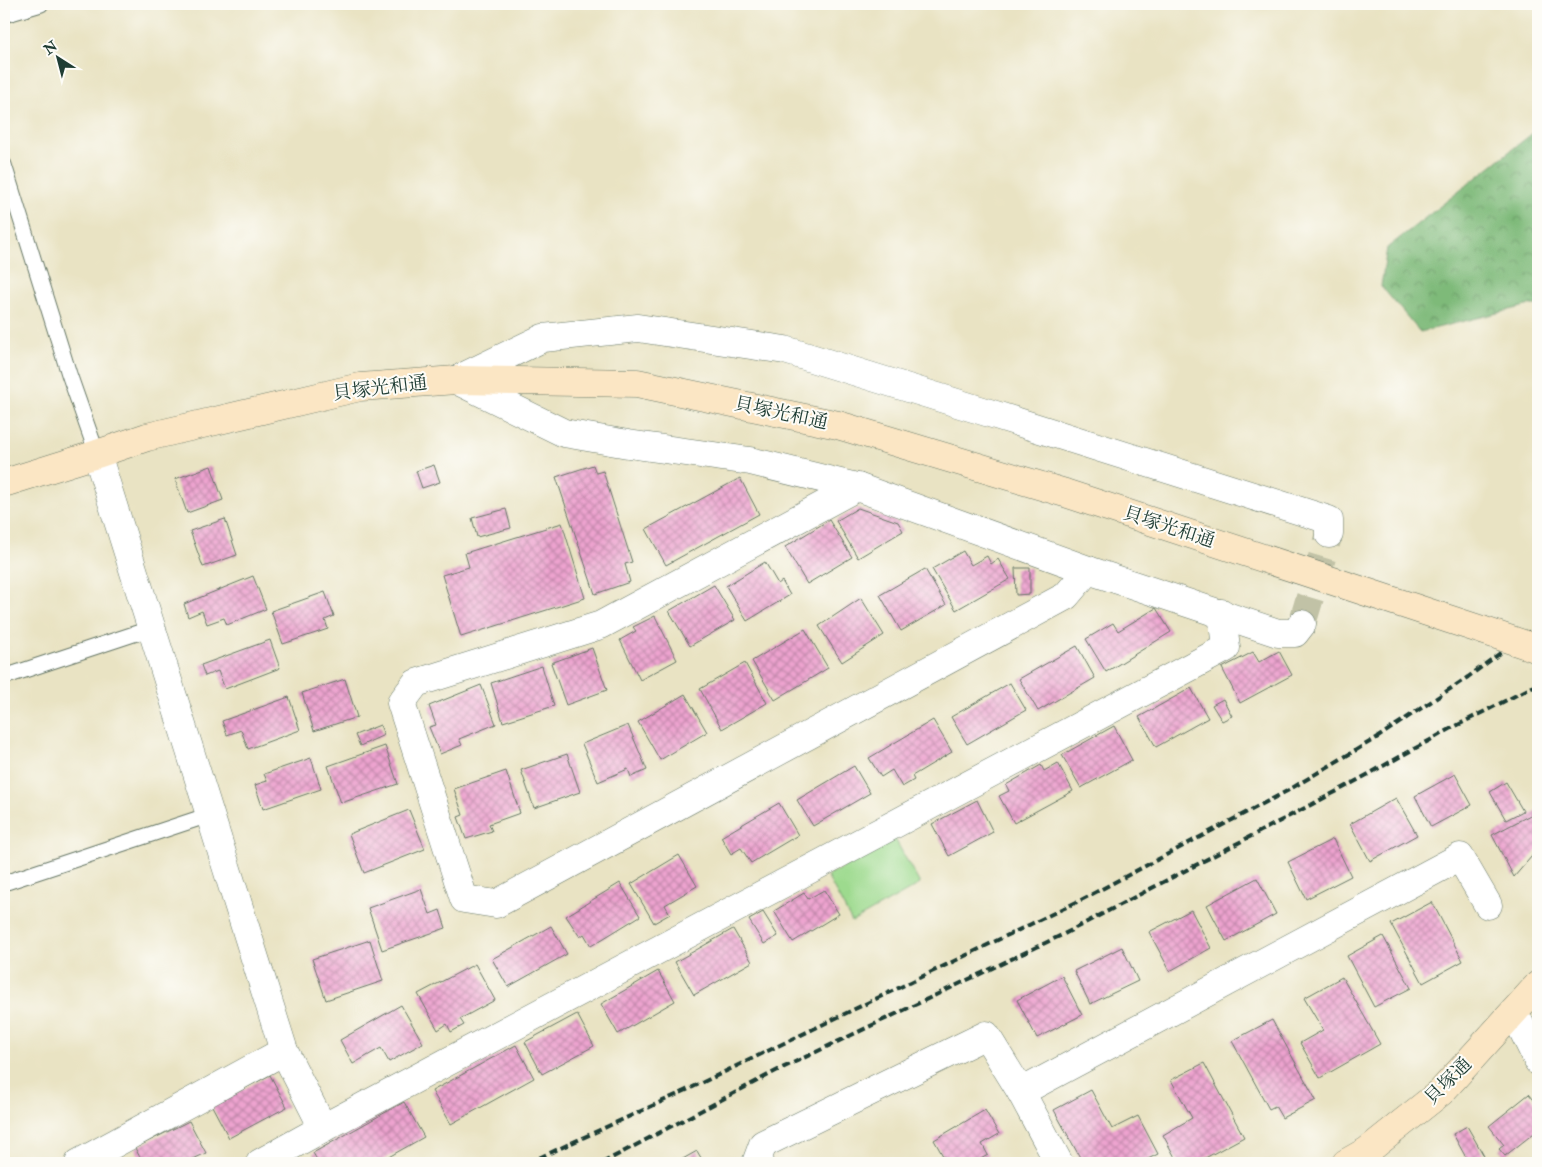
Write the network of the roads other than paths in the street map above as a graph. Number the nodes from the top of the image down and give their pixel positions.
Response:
1 (41, 4) edge
2 (4, 15) edge
3 (4, 165) edge
4 (456, 380) junction
5 (97, 454) junction
6 (4, 483) edge
7 (857, 487) junction
8 (1329, 534) dead end
9 (1088, 570) junction
10 (1222, 613) junction
11 (1302, 624) dead end
12 (152, 628) junction
13 (1538, 649) edge
14 (4, 676) edge
15 (210, 815) junction
16 (4, 883) edge
17 (1488, 904) dead end
18 (1538, 985) edge
19 (1514, 1012) junction
20 (284, 1051) junction
21 (1538, 1061) edge
22 (1021, 1092) junction
23 (324, 1128) junction
24 (79, 1163) edge
25 (260, 1163) edge
26 (756, 1163) edge
27 (1059, 1163) edge
28 (1346, 1163) edge

1 - 2 lane
3 - 5 lane
4 - 5 street, 貝塚光和通
4 - 7 street
4 - 8 street
4 - 13 street, 貝塚光和通, bridge
5 - 6 street, 貝塚光和通
5 - 12 street
7 - 9 street
7 - 9 street
9 - 10 street
10 - 11 street
10 - 23 street
12 - 14 lane
12 - 15 street
15 - 16 lane
15 - 20 street
17 - 22 street
18 - 19 street, 貝塚通
19 - 21 street
19 - 28 street, 貝塚通
20 - 23 street
20 - 24 street
22 - 26 street
22 - 27 street
23 - 25 street

